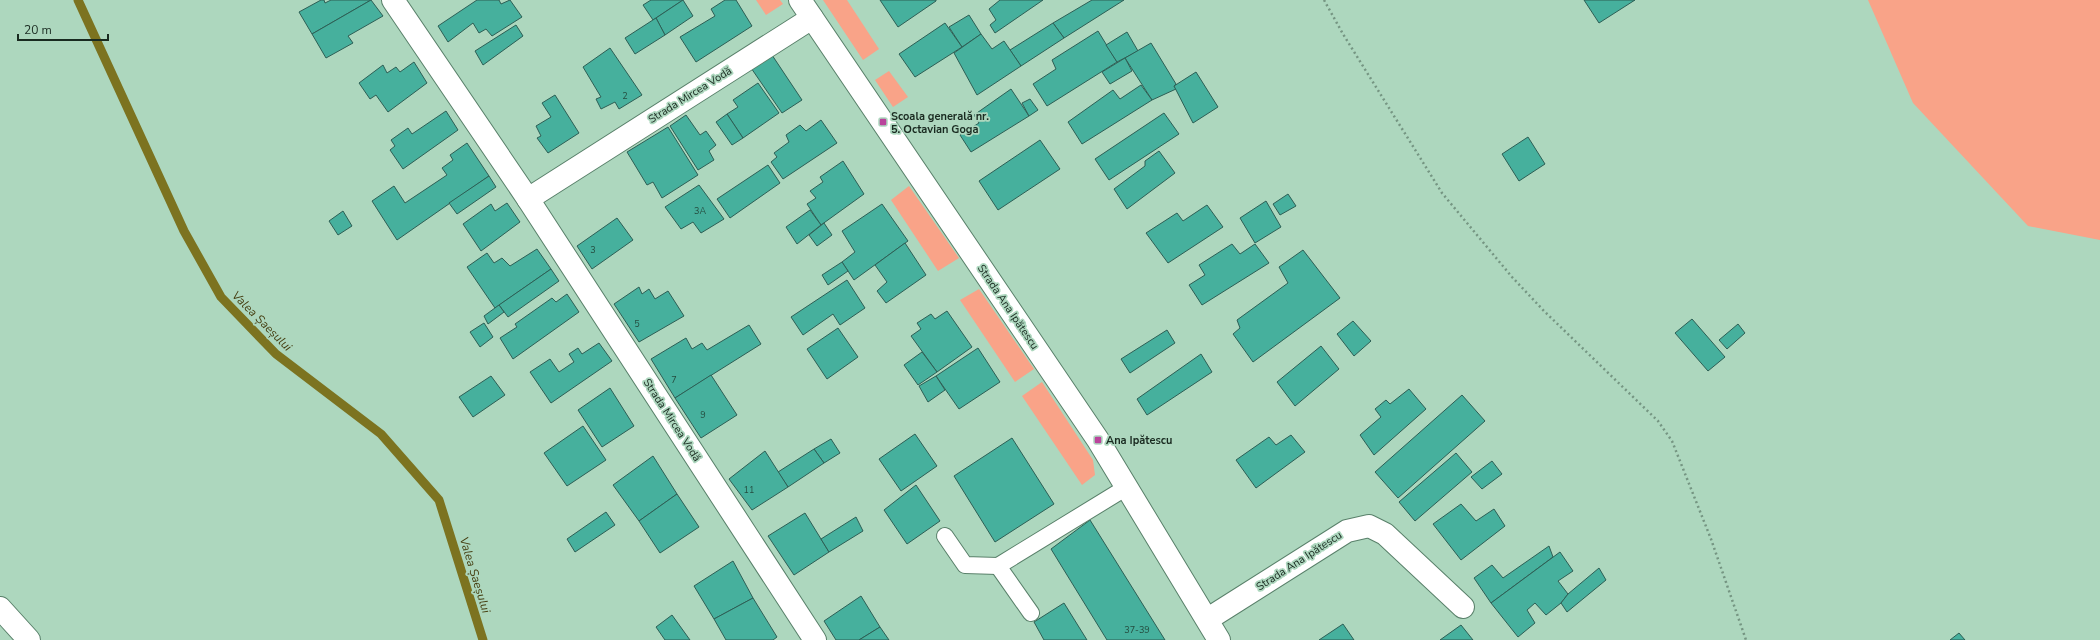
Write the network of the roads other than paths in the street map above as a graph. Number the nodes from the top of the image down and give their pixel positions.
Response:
1 (393, 0) edge
2 (806, 9) edge
3 (528, 199) junction
4 (1127, 486) junction
5 (945, 536) dead end
6 (998, 566) junction
7 (1463, 607) dead end
8 (0, 608) edge
9 (1031, 613) dead end
10 (1208, 619) junction
11 (29, 640) edge
12 (815, 640) edge
13 (1219, 640) edge

1 - 3 street, Strada Mircea Vodă
2 - 3 street, Strada Mircea Vodă
2 - 4 street, Strada Ana Ipătescu
3 - 12 street, Strada Mircea Vodă
4 - 6 lane
4 - 10 street, Strada Ana Ipătescu
5 - 6 lane
6 - 9 lane
7 - 10 street, Strada Ana Ipătescu
8 - 11 street
10 - 13 street, Strada Ana Ipătescu

